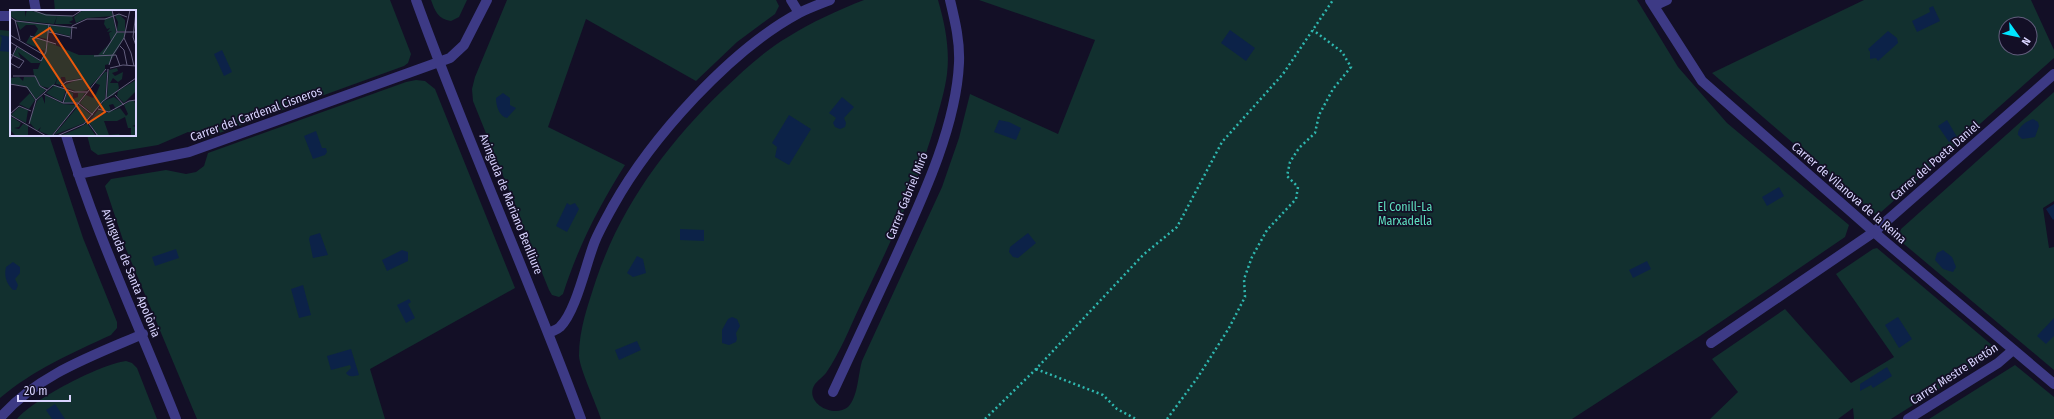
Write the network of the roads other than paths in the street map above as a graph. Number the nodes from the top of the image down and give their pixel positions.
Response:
1 (34, 0) edge
2 (416, 0) edge
3 (486, 0) edge
4 (791, 0) edge
5 (830, 0) edge
6 (950, 0) edge
7 (1667, 0) edge
8 (1652, 3) edge
9 (36, 10) edge
10 (799, 13) junction
11 (438, 61) junction
12 (2054, 74) edge
13 (66, 136) edge
14 (78, 174) junction
15 (1874, 232) junction
16 (549, 333) junction
17 (143, 334) junction
18 (1711, 343) dead end
19 (2013, 350) junction
20 (2054, 384) edge
21 (833, 392) dead end
22 (0, 418) edge
23 (176, 419) edge
24 (581, 419) edge
25 (1908, 419) edge

1 - 9 street
2 - 11 street, Avinguda de Mariano Benlliure
3 - 11 street, Carrer del Cardenal Cisneros
4 - 10 street
5 - 10 street
6 - 21 street, Carrer Gabriel Miró
7 - 8 street
8 - 15 street, Carrer de Vilanova de la Reina
10 - 16 street
11 - 14 street, Carrer del Cardenal Cisneros
11 - 16 street, Avinguda de Mariano Benlliure
12 - 15 street, Carrer del Poeta Daniel
13 - 14 street, Avinguda de Santa Apolònia
14 - 17 street, Avinguda de Santa Apolònia
15 - 18 street, Carrer del Poeta Daniel
15 - 19 street, Carrer de Vilanova de la Reina
16 - 24 street, Avinguda de Mariano Benlliure
17 - 22 street
17 - 23 street, Avinguda de Santa Apolònia
19 - 20 street, Carrer de Vilanova de la Reina
19 - 25 street, Carrer Mestre Bretón

